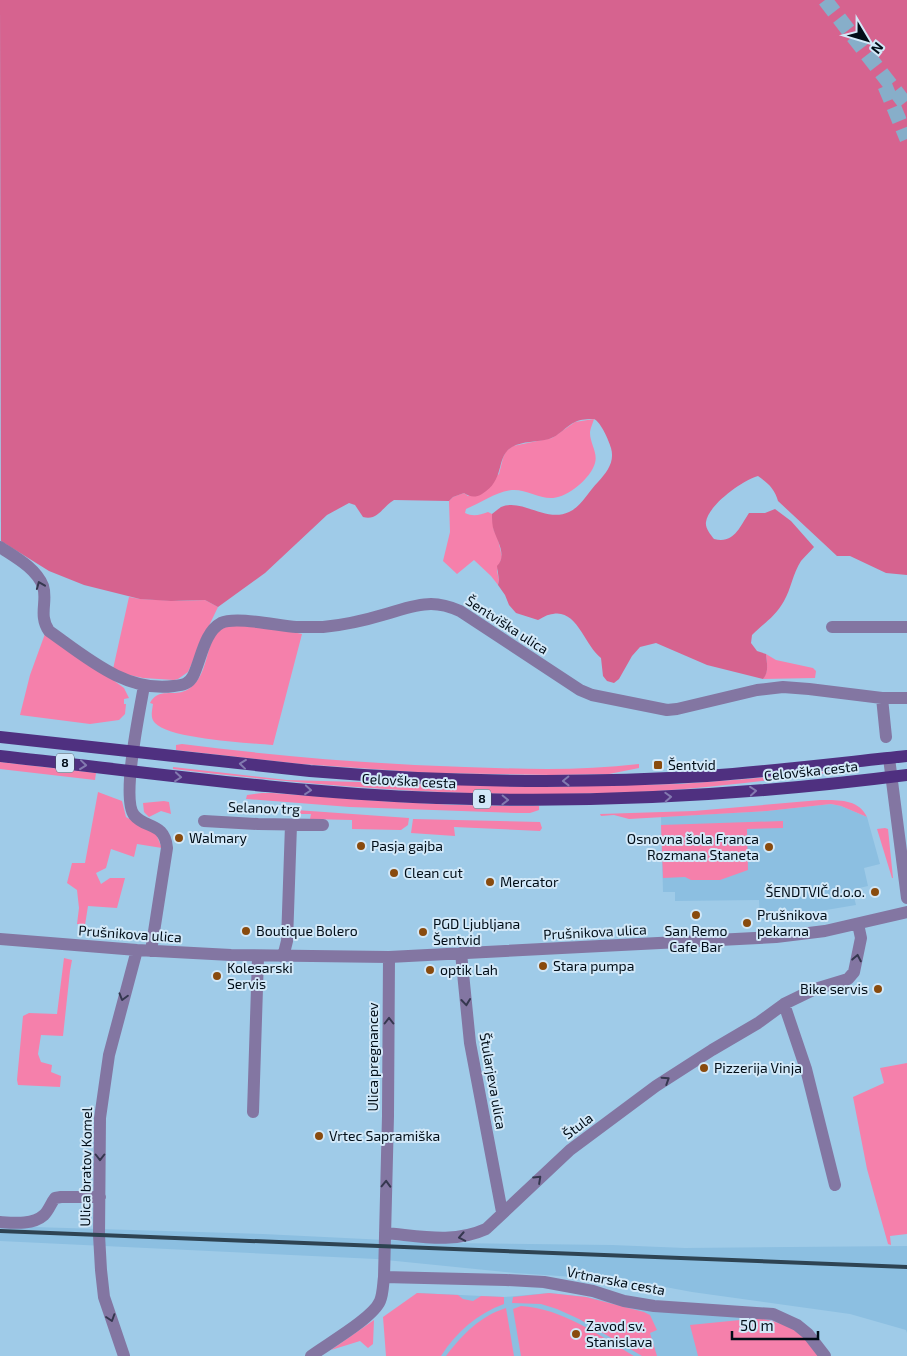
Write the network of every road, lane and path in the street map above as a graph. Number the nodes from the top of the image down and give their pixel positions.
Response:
1 (0, 547) edge
2 (832, 626) dead end
3 (907, 627) edge
4 (144, 686) junction
5 (882, 698) junction
6 (907, 698) edge
7 (0, 737) edge
8 (886, 737) dead end
9 (133, 751) junction
10 (0, 756) edge
11 (907, 756) edge
12 (889, 758) junction
13 (129, 772) junction
14 (907, 775) edge
15 (891, 777) junction
16 (204, 821) dead end
17 (291, 825) junction
18 (323, 825) dead end
19 (907, 898) edge
20 (907, 912) edge
21 (858, 924) junction
22 (0, 939) edge
23 (137, 950) junction
24 (151, 950) junction
25 (461, 953) junction
26 (283, 956) junction
27 (258, 957) junction
28 (389, 957) junction
29 (784, 1004) junction
30 (253, 1112) dead end
31 (835, 1185) dead end
32 (100, 1197) junction
33 (502, 1212) junction
34 (0, 1222) edge
35 (385, 1232) junction
36 (384, 1277) junction
37 (124, 1356) edge
38 (311, 1356) edge
39 (825, 1356) edge

4 -> 1 street, Šentviška ulica
2 - 3 street
4 - 5 street, Šentviška ulica
4 - 9 street
5 - 6 street, Šentviška ulica
5 - 8 street
7 - 9 main road, Celovška cesta / 8
12 -> 9 main road, Celovška cesta / 8
9 - 13 street
10 -> 13 main road, Celovška cesta / 8
11 - 12 main road, Celovška cesta / 8
12 - 15 street
13 -> 15 main road, Celovška cesta / 8
13 - 24 street
14 - 15 main road, Celovška cesta / 8
15 - 19 street
16 - 17 street, Selanov trg
17 - 18 street, Selanov trg
17 - 26 street
20 - 21 street, Prušnikova ulica
21 - 25 street, Prušnikova ulica
29 -> 21 street, Štula
22 - 23 street, Prušnikova ulica
23 - 24 street, Prušnikova ulica
23 -> 32 street, Ulica bratov Komel
24 - 27 street, Prušnikova ulica
25 - 28 street, Prušnikova ulica
25 -> 33 street, Štularjeva ulica
26 - 27 street, Prušnikova ulica
26 - 28 street, Prušnikova ulica
27 - 30 street
35 -> 28 street, Ulica pregnancev
29 - 31 street
33 -> 29 street, Štula
32 - 34 street
32 -> 37 street, Ulica bratov Komel
33 -> 35 street, Štula
35 - 36 street, Ulica pregnancev
36 - 38 street
36 - 39 street, Vrtnarska cesta

